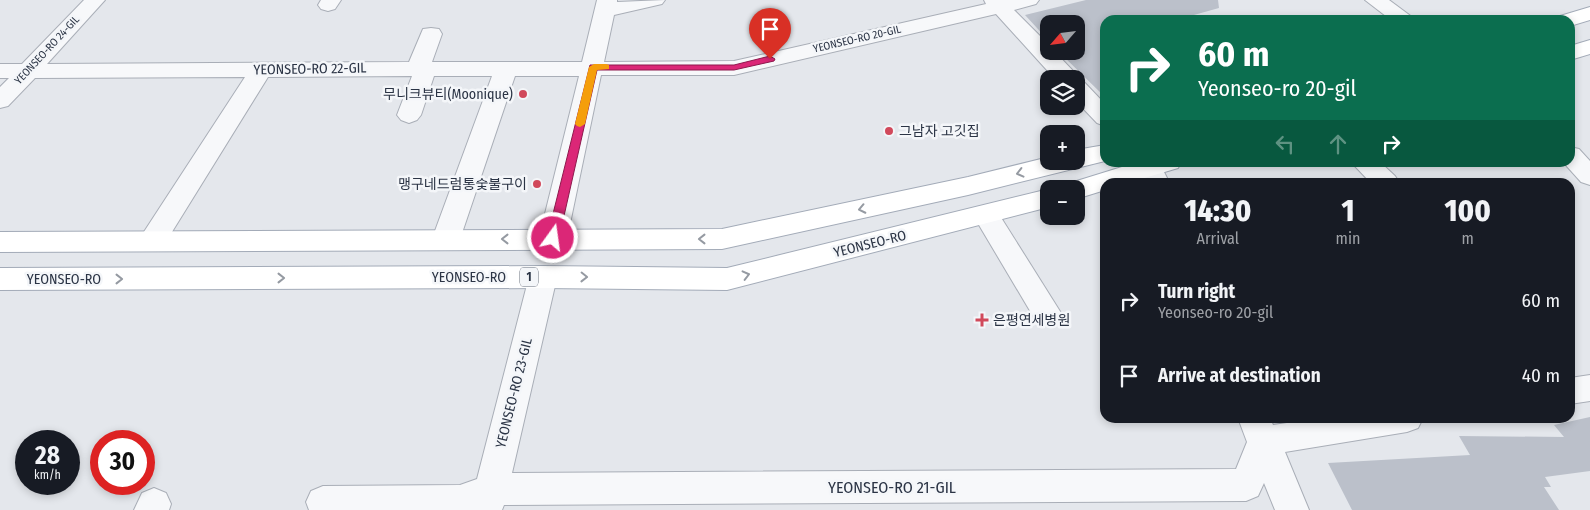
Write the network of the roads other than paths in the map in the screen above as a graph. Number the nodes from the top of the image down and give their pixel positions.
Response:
1 (95, 0) edge
2 (655, 0) edge
3 (1028, 0) edge
4 (1375, 0) edge
5 (997, 3) edge
6 (606, 5) edge
7 (1590, 13) edge
8 (1398, 15) edge
9 (1575, 18) edge
10 (431, 34) dead end
11 (1590, 47) edge
12 (1575, 52) edge
13 (594, 67) junction
14 (420, 68) junction
15 (506, 68) junction
16 (261, 70) junction
17 (1060, 70) edge
18 (0, 72) edge
19 (26, 72) junction
20 (1085, 97) edge
21 (0, 101) edge
22 (1100, 113) edge
23 (408, 115) dead end
24 (1100, 154) edge
25 (1085, 157) edge
26 (1575, 161) edge
27 (1369, 167) edge
28 (1040, 168) edge
29 (1155, 169) edge
30 (1590, 176) edge
31 (1121, 178) edge
32 (1381, 178) edge
33 (1100, 184) edge
34 (1085, 188) edge
35 (1040, 200) edge
36 (986, 215) junction
37 (553, 238) junction
38 (446, 239) junction
39 (152, 241) junction
40 (0, 242) edge
41 (543, 276) junction
42 (0, 279) edge
43 (1046, 313) dead end
44 (1590, 388) edge
45 (1575, 390) edge
46 (1340, 423) edge
47 (1259, 429) edge
48 (488, 499) edge
49 (323, 502) dead end
50 (1292, 510) edge

1 - 19 street, YEONSEO-RO 24-GIL
2 - 6 street
3 - 5 street, YEONSEO-RO 20-GIL
4 - 8 street
5 - 13 street, YEONSEO-RO 20-GIL
5 - 17 street
6 - 13 street
7 - 9 main road
10 - 14 street
11 - 12 main road
13 - 15 street, YEONSEO-RO 22-GIL
13 - 37 street
14 - 15 street, YEONSEO-RO 22-GIL
14 - 16 street, YEONSEO-RO 22-GIL
14 - 23 street
15 - 38 street
16 - 19 street, YEONSEO-RO 22-GIL
16 - 39 street
18 - 19 street, YEONSEO-RO 22-GIL
19 - 21 street, YEONSEO-RO 24-GIL
20 - 22 street
24 - 25 main road
26 - 30 street
27 - 32 street
28 -> 37 main road
29 - 31 main road
33 - 34 main road
35 - 36 main road, YEONSEO-RO / 1
41 -> 36 main road, YEONSEO-RO / 1
36 - 43 street
37 -> 38 main road
38 - 39 main road
39 - 40 main road
42 -> 41 main road, YEONSEO-RO / 1
41 - 48 street, YEONSEO-RO 23-GIL
44 - 45 street
46 - 47 street
47 - 48 street, YEONSEO-RO 21-GIL
47 - 50 street
48 - 49 street

